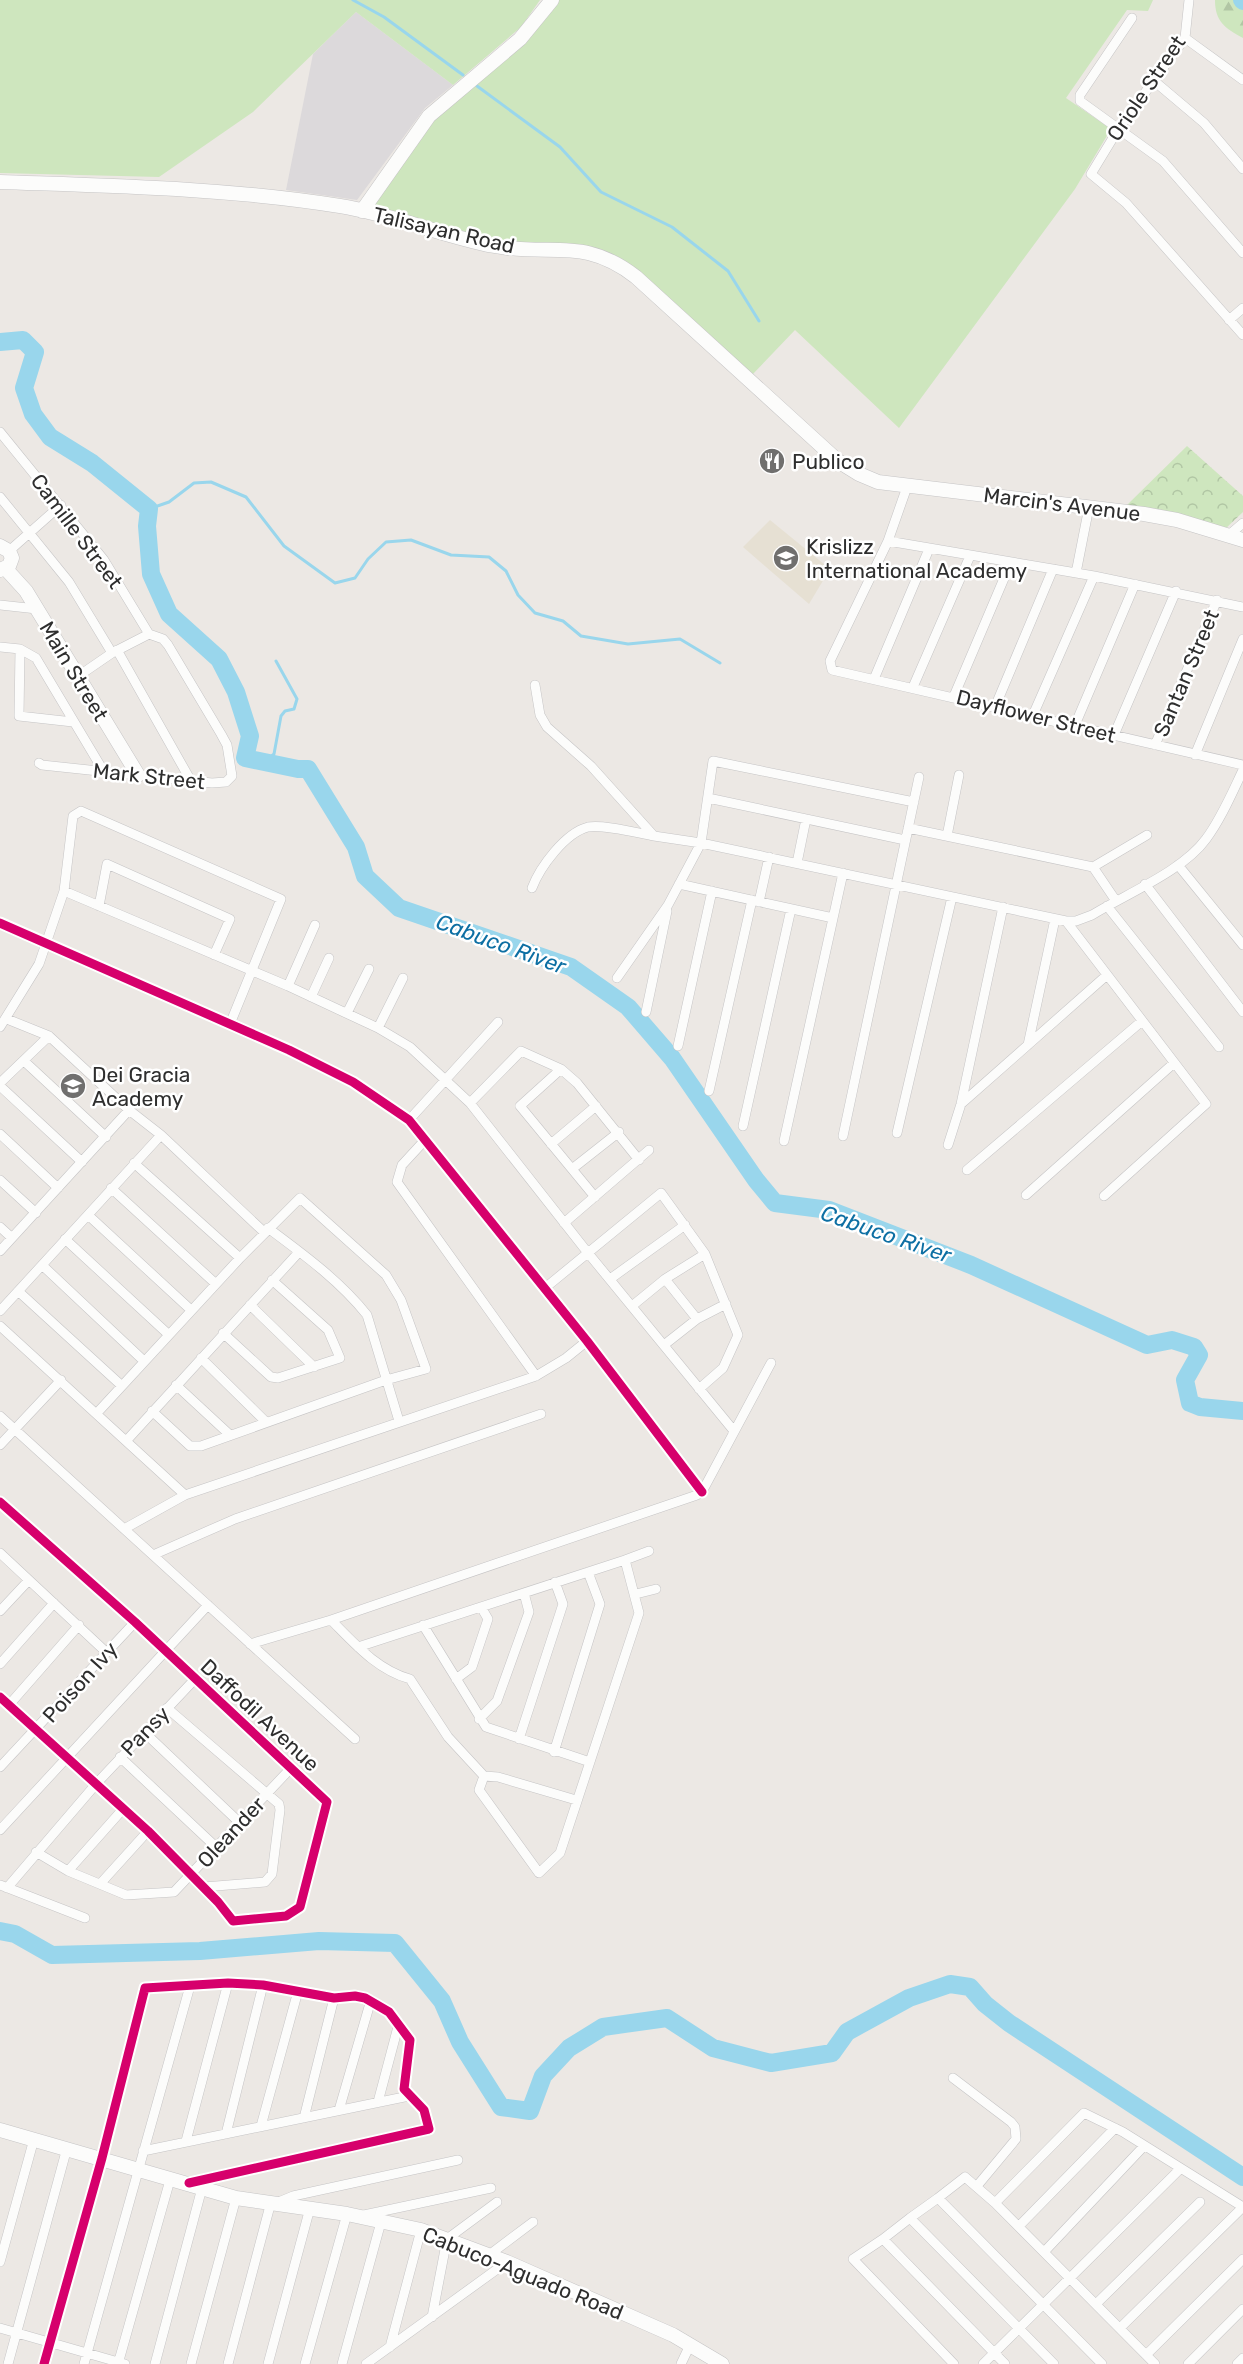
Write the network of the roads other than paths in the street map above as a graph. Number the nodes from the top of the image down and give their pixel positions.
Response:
1 (552, 0) edge
2 (1189, 0) edge
3 (1132, 18) dead end
4 (1185, 38) junction
5 (1153, 80) junction
6 (1243, 80) edge
7 (1119, 128) junction
8 (1243, 169) edge
9 (0, 182) edge
10 (362, 210) junction
11 (1243, 254) edge
12 (1243, 308) edge
13 (1229, 320) junction
14 (1243, 336) edge
15 (0, 432) edge
16 (878, 482) joint
17 (909, 484) junction
18 (0, 497) edge
19 (62, 505) junction
20 (1089, 507) junction
21 (1243, 523) edge
22 (30, 531) junction
23 (1229, 535) junction
24 (1243, 540) edge
25 (888, 541) junction
26 (5, 548) edge
27 (929, 549) junction
28 (970, 556) junction
29 (1011, 562) junction
30 (3, 569) edge
31 (1053, 570) junction
32 (1076, 573) junction
33 (1095, 576) junction
34 (1135, 584) junction
35 (1176, 591) junction
36 (1217, 600) junction
37 (0, 605) edge
38 (1243, 607) edge
39 (37, 609) junction
40 (149, 634) junction
41 (1243, 639) edge
42 (0, 647) edge
43 (20, 649) junction
44 (115, 652) junction
45 (77, 677) junction
46 (874, 679) junction
47 (535, 685) dead end
48 (913, 687) junction
49 (954, 696) junction
50 (995, 707) junction
51 (1033, 715) junction
52 (74, 722) junction
53 (1075, 725) junction
54 (1114, 735) junction
55 (1155, 745) junction
56 (1195, 755) junction
57 (39, 763) dead end
58 (1243, 765) edge
59 (1243, 770) edge
60 (104, 772) junction
61 (959, 775) dead end
62 (138, 776) junction
63 (919, 777) dead end
64 (191, 781) junction
65 (1238, 790) edge
66 (708, 798) junction
67 (914, 801) junction
68 (806, 819) junction
69 (908, 828) junction
70 (1147, 835) dead end
71 (654, 836) junction
72 (948, 836) junction
73 (905, 840) junction
74 (701, 843) junction
75 (769, 857) junction
76 (797, 863) junction
77 (1178, 865) junction
78 (1093, 867) junction
79 (843, 873) junction
80 (679, 884) junction
81 (894, 884) junction
82 (1145, 884) junction
83 (531, 888) dead end
84 (64, 891) junction
85 (712, 891) junction
86 (952, 897) junction
87 (756, 901) junction
88 (1116, 901) junction
89 (668, 905) junction
90 (99, 906) junction
91 (1107, 906) junction
92 (1003, 908) junction
93 (791, 909) junction
94 (833, 918) junction
95 (1060, 920) junction
96 (0, 923) edge
97 (315, 925) dead end
98 (46, 944) junction
99 (1243, 945) edge
100 (214, 955) junction
101 (329, 958) dead end
102 (369, 969) dead end
103 (252, 971) junction
104 (1107, 975) junction
105 (403, 978) dead end
106 (617, 978) dead end
107 (288, 986) junction
108 (311, 997) junction
109 (646, 1012) dead end
110 (1243, 1012) edge
111 (347, 1013) junction
112 (1142, 1021) junction
113 (498, 1022) dead end
114 (3, 1023) edge
115 (230, 1024) junction
116 (378, 1028) junction
117 (49, 1036) junction
118 (678, 1046) dead end
119 (1028, 1046) junction
120 (1219, 1047) dead end
121 (24, 1061) junction
122 (1174, 1063) junction
123 (561, 1069) junction
124 (446, 1079) junction
125 (0, 1084) edge
126 (710, 1091) dead end
127 (470, 1103) junction
128 (961, 1104) junction
129 (596, 1106) junction
130 (129, 1110) junction
131 (409, 1120) junction
132 (743, 1126) dead end
133 (619, 1131) junction
134 (897, 1133) dead end
135 (0, 1134) edge
136 (161, 1134) junction
137 (843, 1136) dead end
138 (106, 1137) junction
139 (425, 1140) junction
140 (784, 1141) dead end
141 (551, 1144) junction
142 (948, 1145) dead end
143 (648, 1150) dead end
144 (639, 1160) junction
145 (82, 1162) junction
146 (134, 1163) junction
147 (572, 1169) junction
148 (967, 1170) dead end
149 (0, 1180) edge
150 (58, 1188) junction
151 (111, 1188) junction
152 (1026, 1195) dead end
153 (1104, 1196) dead end
154 (595, 1197) junction
155 (36, 1213) junction
156 (88, 1215) junction
157 (564, 1223) junction
158 (685, 1225) junction
159 (0, 1227) edge
160 (267, 1231) junction
161 (12, 1238) junction
162 (65, 1239) junction
163 (0, 1251) edge
164 (299, 1252) junction
165 (588, 1253) junction
166 (705, 1254) junction
167 (240, 1258) junction
168 (42, 1265) junction
169 (610, 1279) junction
170 (272, 1280) junction
171 (664, 1280) junction
172 (216, 1284) junction
173 (545, 1288) junction
174 (18, 1291) junction
175 (726, 1304) junction
176 (250, 1305) junction
177 (632, 1306) junction
178 (191, 1310) junction
179 (0, 1311) edge
180 (697, 1319) junction
181 (0, 1326) edge
182 (223, 1333) junction
183 (168, 1334) junction
184 (587, 1341) junction
185 (664, 1345) junction
186 (201, 1358) junction
187 (144, 1361) junction
188 (771, 1363) dead end
189 (314, 1367) junction
190 (536, 1376) junction
191 (61, 1380) junction
192 (386, 1380) junction
193 (176, 1385) junction
194 (122, 1386) junction
195 (699, 1389) junction
196 (152, 1411) junction
197 (97, 1413) junction
198 (541, 1414) dead end
199 (0, 1416) edge
200 (399, 1421) junction
201 (265, 1422) junction
202 (14, 1430) junction
203 (734, 1431) junction
204 (230, 1436) junction
205 (127, 1440) junction
206 (0, 1445) edge
207 (702, 1492) junction
208 (185, 1495) junction
209 (1, 1504) edge
210 (124, 1529) junction
211 (649, 1551) dead end
212 (0, 1553) edge
213 (153, 1555) junction
214 (625, 1560) junction
215 (588, 1572) junction
216 (29, 1580) junction
217 (555, 1582) junction
218 (656, 1589) dead end
219 (524, 1593) junction
220 (636, 1594) junction
221 (54, 1603) junction
222 (208, 1605) junction
223 (481, 1607) junction
224 (0, 1611) edge
225 (331, 1620) junction
226 (135, 1622) junction
227 (423, 1624) junction
228 (79, 1625) junction
229 (250, 1644) junction
230 (358, 1647) junction
231 (164, 1650) junction
232 (106, 1652) junction
233 (0, 1664) edge
234 (195, 1679) junction
235 (456, 1679) junction
236 (0, 1697) edge
237 (9, 1705) junction
238 (167, 1708) junction
239 (479, 1719) junction
240 (36, 1730) junction
241 (144, 1732) junction
242 (355, 1739) dead end
243 (519, 1739) junction
244 (554, 1752) junction
245 (4, 1755) edge
246 (120, 1757) junction
247 (65, 1758) junction
248 (590, 1762) junction
249 (0, 1767) edge
250 (291, 1768) junction
251 (484, 1776) junction
252 (96, 1784) junction
253 (266, 1795) junction
254 (576, 1800) junction
255 (123, 1809) junction
256 (240, 1823) junction
257 (0, 1830) edge
258 (148, 1831) junction
259 (217, 1848) junction
260 (36, 1852) junction
261 (68, 1870) junction
262 (192, 1874) junction
263 (100, 1884) junction
264 (4, 1887) edge
265 (204, 1887) junction
266 (85, 1918) dead end
267 (228, 1983) junction
268 (264, 1985) junction
269 (189, 1986) junction
270 (298, 1991) junction
271 (334, 1998) junction
272 (371, 2000) junction
273 (399, 2023) junction
274 (953, 2078) dead end
275 (409, 2096) junction
276 (378, 2102) junction
277 (339, 2110) junction
278 (304, 2118) junction
279 (261, 2126) junction
280 (1115, 2128) junction
281 (0, 2130) edge
282 (226, 2134) junction
283 (34, 2139) junction
284 (186, 2141) junction
285 (1144, 2146) junction
286 (67, 2148) junction
287 (142, 2151) junction
288 (102, 2158) junction
289 (458, 2160) dead end
290 (138, 2168) junction
291 (1180, 2169) junction
292 (170, 2180) junction
293 (195, 2185) junction
294 (977, 2186) junction
295 (491, 2188) dead end
296 (236, 2198) junction
297 (938, 2198) junction
298 (497, 2202) dead end
299 (1200, 2202) dead end
300 (273, 2203) junction
301 (995, 2203) junction
302 (1243, 2207) edge
303 (310, 2208) junction
304 (353, 2215) junction
305 (910, 2218) junction
306 (381, 2222) junction
307 (532, 2222) dead end
308 (1019, 2226) junction
309 (421, 2230) junction
310 (447, 2239) junction
311 (883, 2239) junction
312 (1044, 2252) junction
313 (489, 2255) junction
314 (1243, 2259) edge
315 (0, 2262) edge
316 (507, 2262) junction
317 (1070, 2278) junction
318 (1096, 2304) junction
319 (1043, 2305) junction
320 (1243, 2309) edge
321 (432, 2317) junction
322 (0, 2328) edge
323 (1120, 2328) junction
324 (1018, 2329) junction
325 (16, 2332) junction
326 (51, 2342) junction
327 (690, 2344) junction
328 (390, 2347) junction
329 (87, 2353) junction
330 (994, 2353) junction
331 (1146, 2355) junction
332 (1243, 2358) edge
333 (121, 2363) edge
334 (8, 2364) edge
335 (44, 2364) edge
336 (84, 2364) edge
337 (155, 2364) edge
338 (191, 2364) edge
339 (228, 2364) edge
340 (268, 2364) edge
341 (305, 2364) edge
342 (342, 2364) edge
343 (366, 2364) edge
344 (681, 2364) edge
345 (722, 2364) edge
346 (954, 2364) edge
347 (983, 2364) edge
348 (1005, 2364) edge
349 (1054, 2364) edge
350 (1102, 2364) edge
351 (1155, 2364) edge
352 (1188, 2364) edge
353 (1237, 2364) edge

1 - 10 main road
2 - 4 street, Oriole Street
3 - 7 street
4 - 5 street, Oriole Street
4 - 6 street
5 - 7 street, Oriole Street
5 - 8 street
7 - 11 street
7 - 13 street, Oriole Street
9 - 10 main road, Talisayan Road
10 - 16 main road, Talisayan Road
12 - 13 street
13 - 14 street
15 - 19 street, Camille Street
16 - 17 main road, Marcin's Avenue
17 - 20 main road, Marcin's Avenue
17 - 25 street
18 - 22 street
19 - 22 street
19 - 40 street, Camille Street
20 - 23 main road, Marcin's Avenue
20 - 32 street
21 - 23 street
22 - 26 street
22 - 44 street
23 - 24 main road, Marcin's Avenue
25 - 27 street
25 - 46 street, Dayflower Street
26 - 30 main road, Main Street
27 - 28 street
27 - 46 street
28 - 29 street
28 - 48 street
29 - 31 street
29 - 49 street
30 - 39 main road, Main Street
31 - 32 street
31 - 50 street
32 - 33 street
33 - 34 street
33 - 51 street
34 - 35 street
34 - 53 street
35 - 36 street
35 - 54 street
36 - 38 street
36 - 55 street, Santan Street
37 - 39 street
39 - 45 main road, Main Street
40 - 44 street
40 - 64 street, Mark Street
41 - 56 street
42 - 43 street
43 - 52 street
43 - 52 street
44 - 45 street
44 - 64 street
45 - 62 main road, Main Street
46 - 48 street, Dayflower Street
47 - 71 street
48 - 49 street, Dayflower Street
49 - 50 street, Dayflower Street
50 - 51 street, Dayflower Street
51 - 53 street, Dayflower Street
52 - 60 street
53 - 54 street, Dayflower Street
54 - 55 street, Dayflower Street
55 - 56 street, Dayflower Street
56 - 58 street, Dayflower Street
57 - 60 street, Mark Street
59 - 65 street
60 - 62 street, Mark Street
61 - 72 street
62 - 64 street, Mark Street
63 - 67 street
65 - 77 street
66 - 67 street
66 - 68 street
66 - 74 street
67 - 69 street
68 - 73 street
68 - 76 street
69 - 72 street
69 - 73 street
70 - 78 street
71 - 74 street
71 - 83 street
72 - 78 street
73 - 81 street
74 - 75 street
74 - 80 street
75 - 76 street
75 - 87 street
76 - 79 street
77 - 82 street
77 - 99 street
78 - 88 street
79 - 81 street
79 - 94 street
80 - 85 street
80 - 89 street
81 - 86 street
81 - 137 street
82 - 88 street
82 - 110 street
84 - 90 street
84 - 98 street
84 - 103 street
85 - 87 street
85 - 118 street
86 - 92 street
86 - 134 street
87 - 93 street
87 - 126 street
88 - 91 street
89 - 106 street
89 - 109 street
90 - 100 street
90 - 100 street
91 - 95 street
91 - 120 street
92 - 95 street
92 - 128 street
93 - 94 street
93 - 132 street
94 - 140 street
95 - 104 street
95 - 119 street
96 - 98 street
97 - 107 street
98 - 114 street
98 - 115 street
100 - 103 street
101 - 108 street
102 - 111 street
103 - 107 street
103 - 115 street
104 - 112 street
104 - 119 street
105 - 116 street
107 - 108 street
108 - 111 street
111 - 116 street
112 - 122 street
112 - 148 street
113 - 124 street
114 - 117 street
115 - 131 street
116 - 124 street
117 - 121 street
117 - 130 street
119 - 128 street
121 - 125 street
121 - 138 street
122 - 152 street
122 - 153 street
123 - 127 street
123 - 129 street
123 - 141 street
124 - 127 street
124 - 131 street
125 - 145 street
127 - 157 street
128 - 142 street
129 - 133 street
129 - 141 street
130 - 136 street
130 - 138 street
131 - 139 street
133 - 144 street
133 - 147 street
135 - 150 street
136 - 146 street
136 - 160 street
138 - 145 street
139 - 173 street
139 - 190 street
141 - 147 street
143 - 144 street
144 - 154 street
145 - 150 street
146 - 151 street
146 - 167 street
147 - 154 street
149 - 155 street
150 - 155 street
151 - 156 street
151 - 172 street
154 - 157 street
155 - 161 street
156 - 162 street
156 - 178 street
157 - 165 street
158 - 165 street
158 - 166 street
158 - 169 street
159 - 161 street
160 - 164 street
160 - 167 street
160 - 192 street
161 - 163 street
162 - 168 street
162 - 183 street
164 - 170 street
164 - 192 street
165 - 169 street
165 - 173 street
166 - 171 street
166 - 175 street
167 - 172 street
168 - 174 street
168 - 187 street
169 - 177 street
170 - 176 street
170 - 189 street
171 - 177 street
171 - 180 street
172 - 178 street
173 - 184 street
174 - 179 street
174 - 194 street
175 - 180 street
175 - 195 street
176 - 182 street
176 - 189 street
177 - 185 street
178 - 183 street
180 - 185 street
181 - 191 street
182 - 186 street
182 - 189 street
183 - 187 street
184 - 190 street
184 - 207 street
185 - 195 street
186 - 193 street
186 - 201 street
187 - 194 street
188 - 203 street
190 - 200 street
191 - 197 street
191 - 202 street
192 - 200 street
192 - 201 street
193 - 196 street
193 - 204 street
194 - 197 street
195 - 203 street
196 - 204 street
196 - 205 street
197 - 205 street
198 - 213 street
199 - 202 street
200 - 208 street
201 - 204 street
202 - 206 street
202 - 210 street
203 - 207 street
205 - 208 street
207 - 225 street
208 - 210 street
209 - 226 street, Daffodil Avenue
210 - 213 street
211 - 214 street
212 - 216 street
213 - 222 street
214 - 215 street
214 - 220 street
215 - 217 street
215 - 244 street
216 - 221 street
216 - 224 street
217 - 219 street
217 - 243 street
218 - 220 street
219 - 223 street
219 - 239 street
220 - 248 street
221 - 228 street
221 - 233 street
222 - 229 street
222 - 231 street
223 - 227 street
223 - 235 street
225 - 229 street
225 - 230 street
226 - 231 street, Daffodil Avenue
226 - 232 street, Poison Ivy
227 - 230 street
227 - 235 street
228 - 232 street
228 - 237 street
229 - 242 street
230 - 251 street
231 - 234 street, Daffodil Avenue
231 - 247 street
232 - 240 street, Poison Ivy
234 - 238 street, Pansy
234 - 250 street, Daffodil Avenue
235 - 239 street
236 - 237 street
237 - 240 street
238 - 241 street, Pansy
238 - 253 street
239 - 243 street
240 - 245 street, Poison Ivy
240 - 247 street
241 - 246 street, Pansy
241 - 256 street
243 - 244 street
244 - 248 street
245 - 249 street, Poison Ivy
246 - 252 street, Pansy
246 - 259 street
247 - 252 street
247 - 257 street
248 - 254 street
250 - 253 street, Oleander
250 - 265 street, Daffodil Avenue
251 - 254 street
251 - 254 street
252 - 255 street
252 - 260 street, Pansy
253 - 256 street, Oleander
253 - 265 street
255 - 258 street
255 - 261 street
256 - 259 street, Oleander
258 - 262 street
258 - 263 street
259 - 262 street, Oleander
260 - 261 street, Oleander
260 - 264 street, Pansy
261 - 263 street, Oleander
262 - 263 street, Oleander
262 - 265 street
264 - 266 street
267 - 268 street
267 - 269 street
267 - 284 street
268 - 270 street
268 - 282 street
269 - 287 street
269 - 288 street
270 - 271 street
270 - 279 street
271 - 272 street
271 - 278 street
272 - 273 street
272 - 277 street
273 - 275 street
273 - 276 street
274 - 294 street
275 - 276 street
275 - 293 street
276 - 277 street
277 - 278 street
278 - 279 street
279 - 282 street
280 - 285 street
280 - 301 street
280 - 308 street
281 - 283 main road, Cabuco-Aguado Road
282 - 284 street
283 - 286 main road, Cabuco-Aguado Road
283 - 315 street
284 - 287 street
285 - 291 street
285 - 312 street
286 - 288 main road, Cabuco-Aguado Road
286 - 325 street
287 - 290 street
288 - 290 main road, Cabuco-Aguado Road
288 - 326 street
289 - 300 street
290 - 292 main road, Cabuco-Aguado Road
290 - 329 street
291 - 302 street
291 - 317 street
292 - 293 main road, Cabuco-Aguado Road
292 - 333 street
293 - 296 main road, Cabuco-Aguado Road
293 - 337 street
294 - 297 street
294 - 301 street
295 - 304 street
296 - 300 main road, Cabuco-Aguado Road
296 - 338 street
297 - 305 street
297 - 319 street
298 - 310 street
299 - 318 street
300 - 303 main road, Cabuco-Aguado Road
300 - 339 street
301 - 308 street
302 - 323 street
303 - 304 main road, Cabuco-Aguado Road
303 - 340 street
304 - 306 main road, Cabuco-Aguado Road
304 - 341 street
305 - 311 street
305 - 324 street
306 - 309 main road, Cabuco-Aguado Road
306 - 342 street
307 - 313 street
308 - 312 street
309 - 310 main road, Cabuco-Aguado Road
309 - 328 street
310 - 313 main road, Cabuco-Aguado Road
310 - 321 street
311 - 330 street
311 - 346 street
312 - 317 street
313 - 316 main road, Cabuco-Aguado Road
314 - 331 street
316 - 321 street
316 - 327 main road, Cabuco-Aguado Road
317 - 318 street
317 - 319 street
318 - 323 street
319 - 324 street
319 - 350 street
320 - 352 street
321 - 328 street
322 - 325 street
323 - 331 street
324 - 330 street
324 - 349 street
325 - 326 street
325 - 334 street
326 - 329 street
326 - 335 street
327 - 344 street
327 - 345 main road, Cabuco-Aguado Road
328 - 343 street
329 - 333 street
329 - 336 street
330 - 347 street
330 - 348 street
331 - 351 street
332 - 353 street

